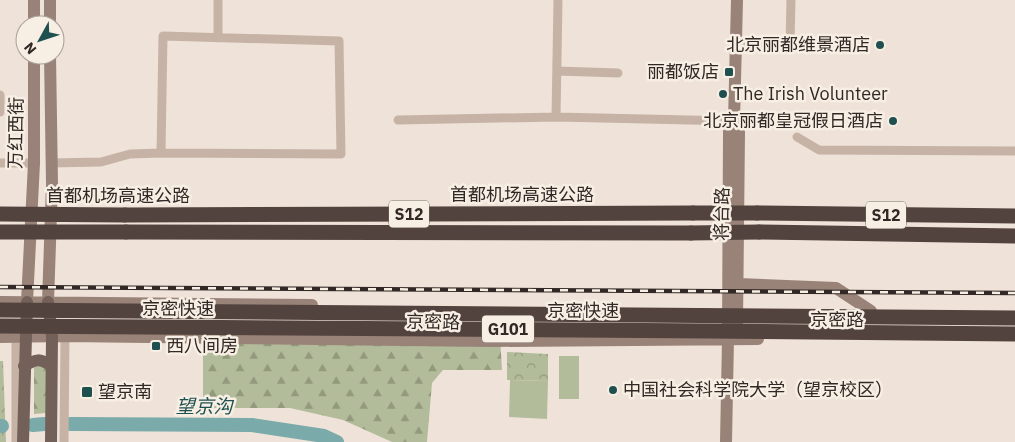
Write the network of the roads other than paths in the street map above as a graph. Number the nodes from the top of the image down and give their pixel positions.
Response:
1 (34, 0) edge
2 (50, 0) edge
3 (218, 0) edge
4 (558, 0) edge
5 (737, 0) edge
6 (791, 0) edge
7 (34, 15) edge
8 (50, 15) edge
9 (218, 38) junction
10 (735, 46) junction
11 (34, 65) edge
12 (50, 65) edge
13 (557, 72) junction
14 (618, 73) dead end
15 (0, 95) edge
16 (0, 112) edge
17 (556, 117) junction
18 (398, 120) dead end
19 (734, 121) junction
20 (797, 137) dead end
21 (1015, 152) edge
22 (162, 153) junction
23 (0, 163) edge
24 (34, 163) junction
25 (51, 163) junction
26 (0, 214) edge
27 (1015, 216) edge
28 (0, 232) edge
29 (1015, 236) edge
30 (738, 284) junction
31 (0, 302) edge
32 (27, 302) junction
33 (48, 302) junction
34 (0, 310) edge
35 (733, 310) junction
36 (871, 311) junction
37 (1015, 314) edge
38 (1015, 318) edge
39 (0, 326) edge
40 (58, 336) junction
41 (1015, 336) edge
42 (21, 337) junction
43 (0, 338) edge
44 (733, 339) junction
45 (24, 366) junction
46 (51, 366) junction
47 (22, 441) edge
48 (51, 442) edge
49 (64, 442) edge
50 (726, 442) edge
51 (735, 442) edge

1 - 7 main road
2 - 8 main road
3 - 9 street
4 - 13 street
5 - 10 main road, 将台路
6 - 10 street
9 - 22 street
9 - 22 street
10 - 19 main road, 将台路
11 - 24 main road, 万红西街
12 - 25 main road, 万红西街
13 - 14 street
13 - 17 street
15 - 16 street
17 - 18 street
17 - 19 street
19 - 30 main road, 将台路
19 - 35 main road, 将台路
20 - 21 street
22 - 25 street
23 - 24 street
24 - 32 main road, 万红西街
25 - 33 main road, 万红西街
26 - 27 highway, 首都机场高速公路 / S12, bridge
28 - 29 highway, 首都机场高速公路 / S12, bridge
30 - 35 main road, 将台路
30 - 36 main road
31 - 32 main road, 京密路
32 - 33 main road, 京密路 / G101
32 - 42 main road
33 - 35 main road, 京密路 / G101
33 - 40 main road
34 - 38 highway, 京密快速 / G101, bridge
35 - 36 main road, 京密路 / G101
35 - 44 main road
36 - 37 main road, 京密路 / G101
39 - 41 highway, 京密快速 / G101, bridge
40 - 42 main road, 京密路 / G101
40 - 44 main road, 京密路 / G101
40 - 46 main road
40 - 49 street
41 - 44 main road, 京密路 / G101
42 - 43 main road, 京密路
42 - 45 main road
42 - 47 street
44 - 50 main road
44 - 51 main road
45 - 46 main road
45 - 47 main road
46 - 48 main road

